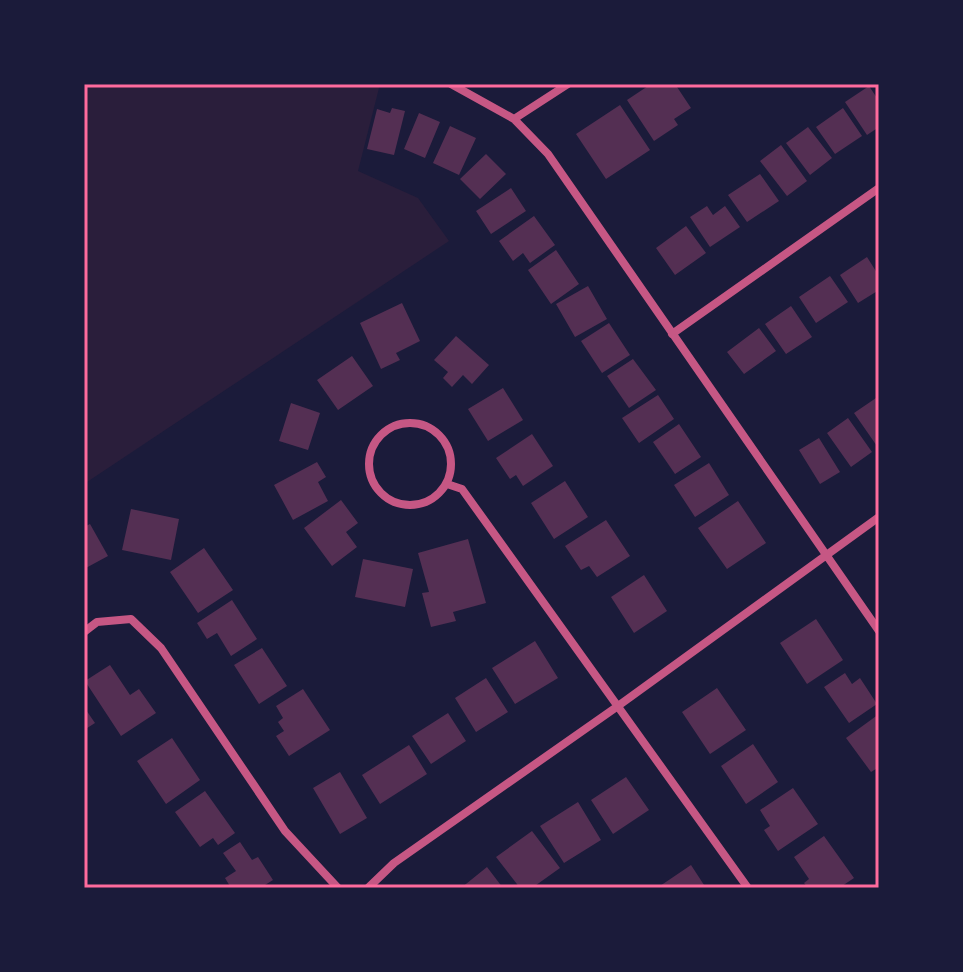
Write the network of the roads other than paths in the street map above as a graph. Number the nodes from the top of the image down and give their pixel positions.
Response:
1 (451, 84) edge
2 (568, 84) edge
3 (514, 119) junction
4 (879, 188) edge
5 (672, 334) junction
6 (447, 484) junction
7 (879, 517) edge
8 (826, 555) junction
9 (879, 631) edge
10 (84, 632) edge
11 (618, 706) junction
12 (338, 888) edge
13 (368, 888) edge
14 (748, 888) edge

1 - 3 street
2 - 3 street
3 - 5 street
4 - 5 street
5 - 8 street
6 - 6 street
6 - 11 street
7 - 8 street
8 - 9 street
8 - 11 street
10 - 12 street
11 - 13 street
11 - 14 street

